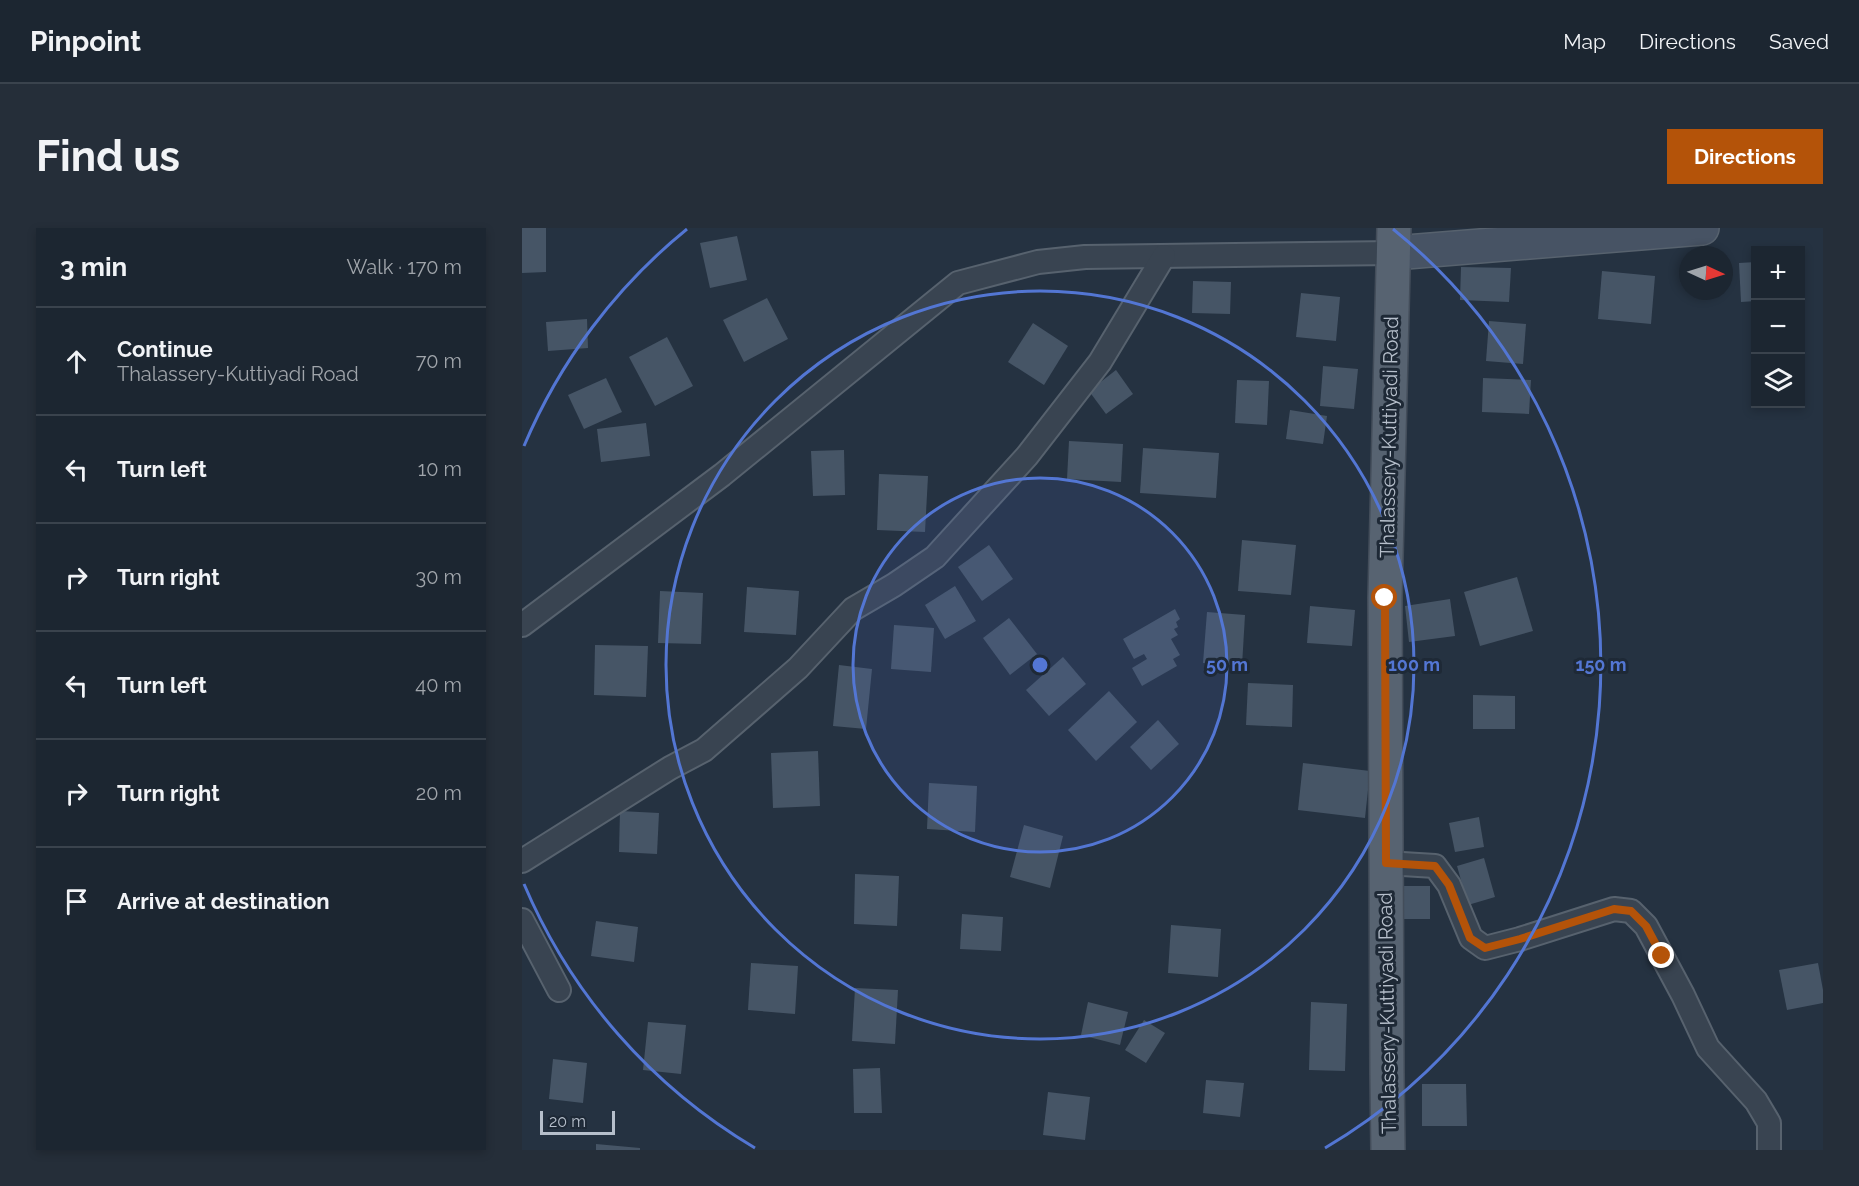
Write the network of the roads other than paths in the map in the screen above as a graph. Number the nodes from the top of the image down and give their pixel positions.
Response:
1 (1702, 228) edge
2 (1394, 240) edge
3 (1164, 256) junction
4 (522, 625) edge
5 (522, 861) edge
6 (1386, 863) junction
7 (522, 920) edge
8 (559, 990) dead end
9 (1389, 1150) edge
10 (1768, 1150) edge

1 - 2 main road
2 - 3 street
2 - 6 main road, Thalassery-Kuttiyadi Road
3 - 4 street
3 - 5 street
6 - 9 main road, Thalassery-Kuttiyadi Road
6 - 10 street
7 - 8 street

